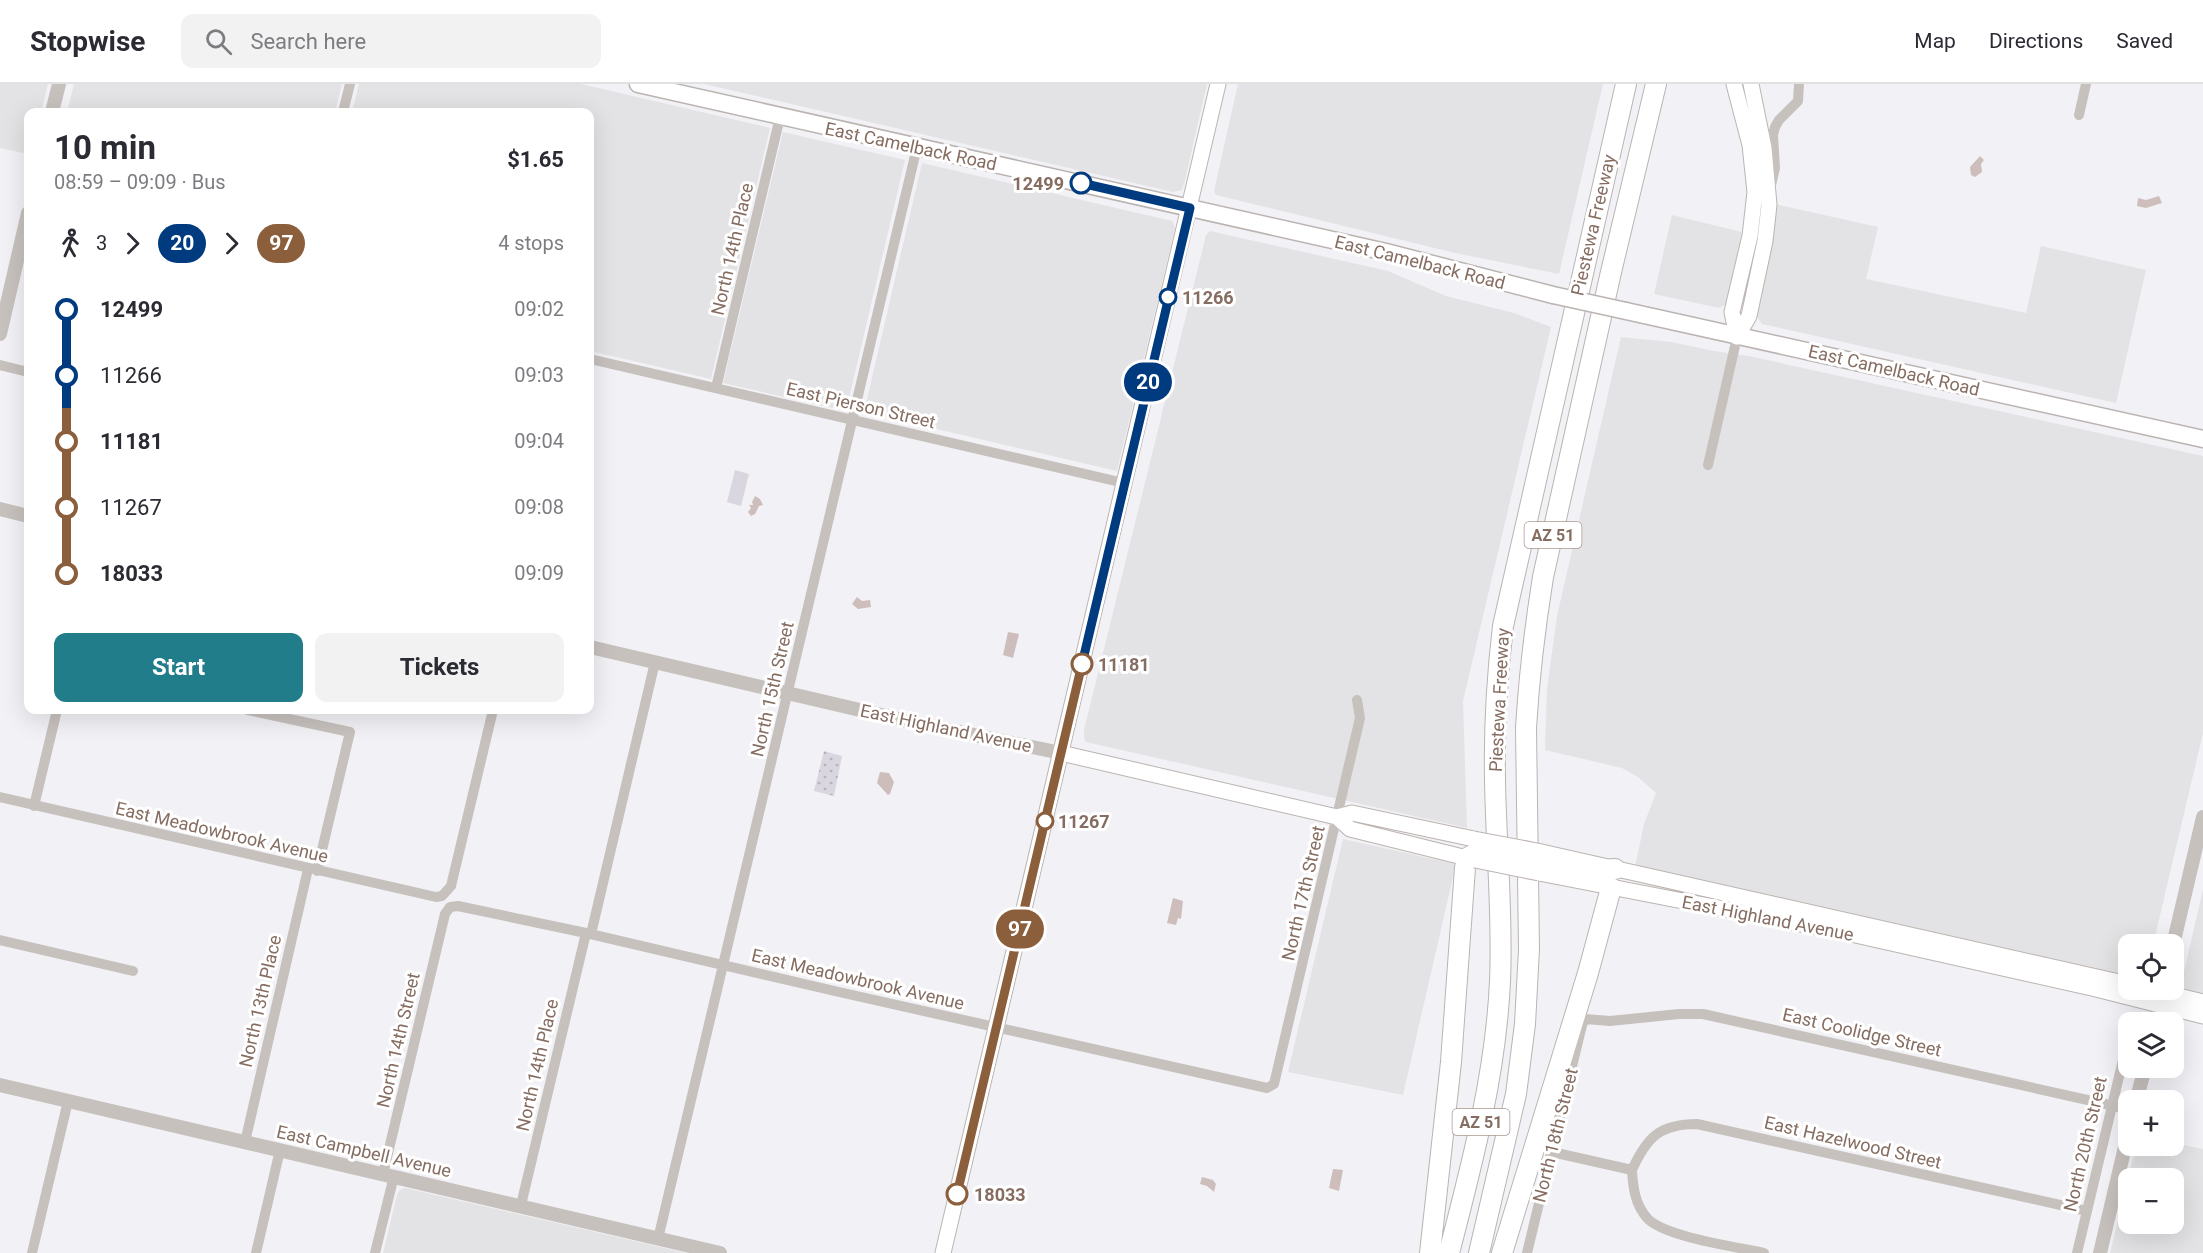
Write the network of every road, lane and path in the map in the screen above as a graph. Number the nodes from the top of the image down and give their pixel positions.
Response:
1 (59, 84) edge
2 (350, 84) edge
3 (638, 84) edge
4 (1218, 84) edge
5 (1626, 84) edge
6 (1656, 84) edge
7 (1734, 84) edge
8 (1751, 84) edge
9 (2086, 84) edge
10 (1799, 89) edge
11 (53, 108) edge
12 (344, 108) edge
13 (2079, 115) dead end
14 (780, 117) junction
15 (917, 147) junction
16 (1769, 192) junction
17 (1190, 208) junction
18 (24, 240) edge
19 (0, 334) edge
20 (1737, 337) junction
21 (594, 360) edge
22 (0, 365) edge
23 (24, 371) edge
24 (716, 388) junction
25 (852, 419) junction
26 (2203, 439) edge
27 (1708, 465) dead end
28 (1124, 483) junction
29 (0, 509) edge
30 (24, 515) edge
31 (594, 648) edge
32 (655, 662) junction
33 (788, 692) junction
34 (1357, 700) dead end
35 (56, 714) edge
36 (267, 714) edge
37 (492, 714) edge
38 (1061, 753) junction
39 (0, 797) edge
40 (34, 806) junction
41 (1337, 817) junction
42 (2203, 817) edge
43 (1473, 853) junction
44 (312, 870) junction
45 (1613, 878) junction
46 (445, 914) joint
47 (589, 933) junction
48 (2176, 934) edge
49 (0, 940) edge
50 (724, 966) junction
51 (2026, 966) junction
52 (133, 971) dead end
53 (2118, 982) edge
54 (2118, 985) edge
55 (2184, 999) edge
56 (2171, 1000) edge
57 (2203, 1002) edge
58 (2203, 1016) edge
59 (1585, 1019) joint
60 (997, 1028) junction
61 (2119, 1078) edge
62 (0, 1085) edge
63 (1267, 1088) joint
64 (68, 1101) junction
65 (2113, 1105) junction
66 (2118, 1106) edge
67 (244, 1142) junction
68 (280, 1150) junction
69 (1552, 1152) junction
70 (2123, 1156) edge
71 (1632, 1170) junction
72 (389, 1175) junction
73 (521, 1205) junction
74 (2087, 1211) junction
75 (658, 1239) junction
76 (32, 1253) edge
77 (256, 1253) edge
78 (375, 1253) edge
79 (720, 1253) edge
80 (943, 1253) edge
81 (1430, 1253) edge
82 (1449, 1253) edge
83 (1479, 1253) edge
84 (1502, 1253) edge
85 (1527, 1253) edge
86 (1764, 1253) edge
87 (2077, 1253) edge
88 (2100, 1253) edge

1 - 11 street
2 - 12 street
3 - 14 main road, East Camelback Road
4 - 17 main road
5 - 82 highway, Piestewa Freeway / AZ 51
6 - 83 highway, Piestewa Freeway / AZ 51
7 - 20 main road
8 - 16 main road
9 - 13 street
10 - 16 street
14 - 15 main road, East Camelback Road
14 - 24 street, North 14th Place
15 - 17 main road, East Camelback Road
15 - 25 street, North 15th Street
16 - 20 main road
17 - 20 main road, East Camelback Road, bridge
17 - 28 main road
18 - 19 street
20 - 26 main road, East Camelback Road
20 - 27 street
21 - 24 street, East Pierson Street
22 - 23 street
24 - 25 street, East Pierson Street
25 - 28 street, East Pierson Street
25 - 33 street, North 15th Street
28 - 38 main road
29 - 30 street
31 - 32 street, East Highland Avenue
32 - 33 street, East Highland Avenue
32 - 47 street, North 14th Place
33 - 38 street, East Highland Avenue
33 - 50 street, North 15th Street
34 - 41 street, North 17th Street
35 - 40 street
36 - 44 street, North 13th Place
37 - 44 street, East Meadowbrook Avenue
38 - 41 main road, East Highland Avenue
38 - 60 main road
39 - 40 street, East Meadowbrook Avenue
40 - 44 street, East Meadowbrook Avenue
41 - 43 main road, East Highland Avenue
41 - 43 main road, East Highland Avenue
41 - 63 street, North 17th Street
42 - 48 street
43 - 45 highway, bridge
43 - 81 highway
44 - 67 street, North 13th Place
45 - 51 main road, East Highland Avenue
45 - 84 highway
46 - 47 street, East Meadowbrook Avenue
46 - 72 street, North 14th Street
47 - 50 street, East Meadowbrook Avenue
47 - 73 street, North 14th Place
49 - 52 street
50 - 60 street, East Meadowbrook Avenue
50 - 75 street, North 15th Street
51 - 53 main road, East Highland Avenue
51 - 54 main road, East Highland Avenue
55 - 57 main road, East Highland Avenue
56 - 58 main road, East Highland Avenue
59 - 65 street, East Coolidge Street
59 - 69 street, North 18th Street
60 - 63 street, East Meadowbrook Avenue
60 - 80 main road
61 - 65 street, North 20th Street
62 - 64 street, East Campbell Avenue
64 - 67 street, East Campbell Avenue
64 - 76 street
65 - 66 street, East Coolidge Street
65 - 74 street, North 20th Street
67 - 68 street, East Campbell Avenue
68 - 72 street, East Campbell Avenue
68 - 77 street
69 - 71 street
69 - 85 street, North 18th Street
70 - 88 street
71 - 74 street, East Hazelwood Street
71 - 86 street
72 - 73 street, East Campbell Avenue
72 - 78 street, North 14th Street
73 - 75 street, East Campbell Avenue
74 - 87 street, North 20th Street
75 - 79 street, East Campbell Avenue

